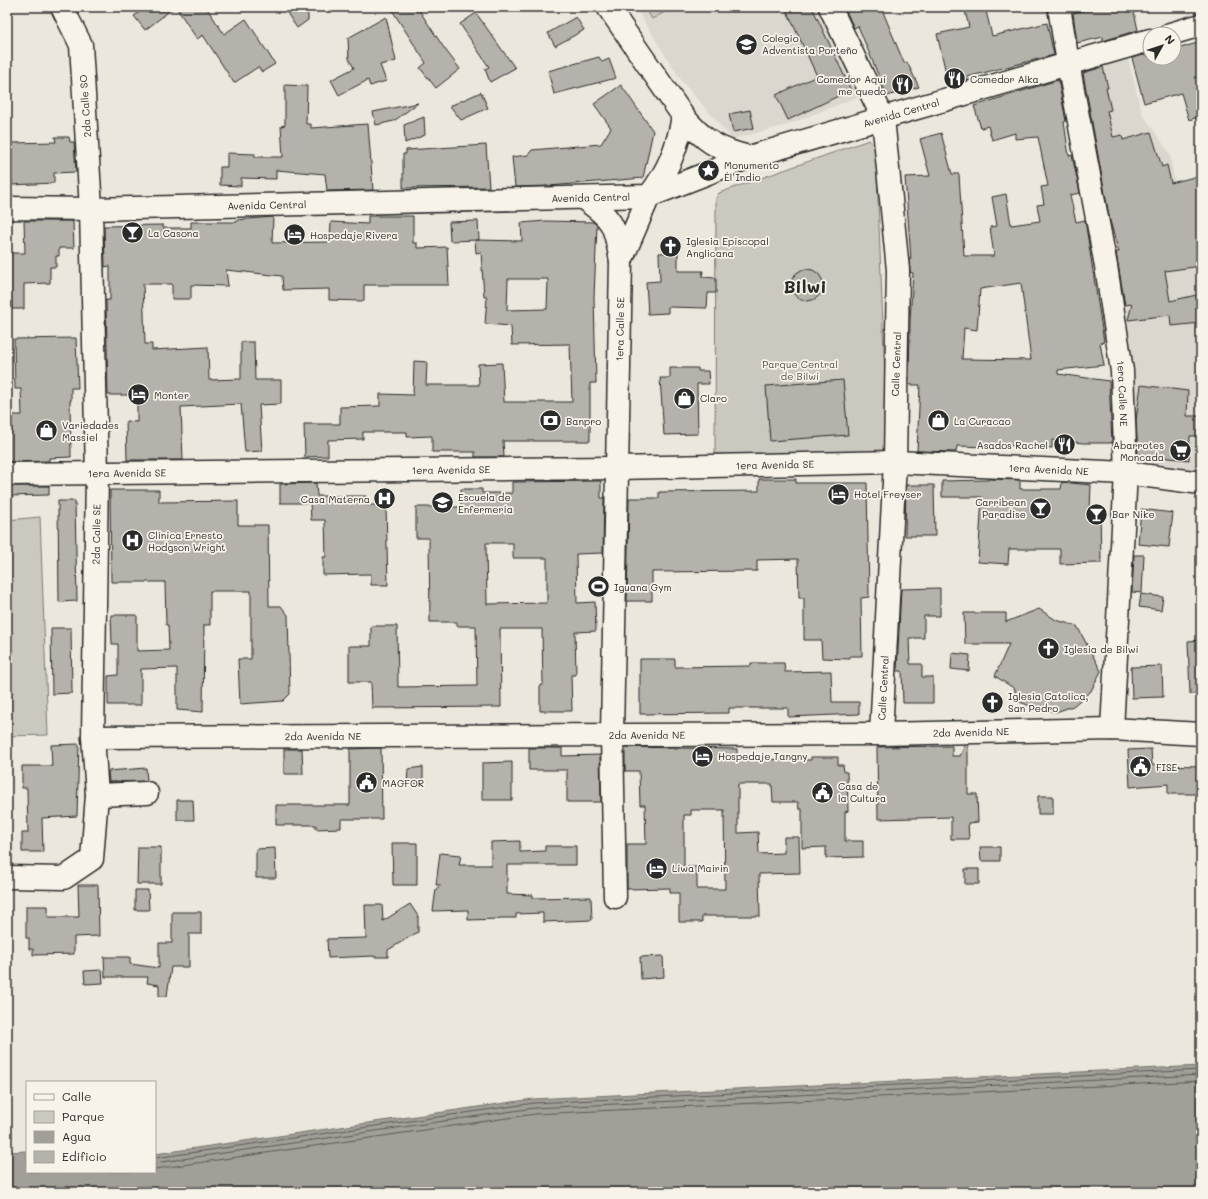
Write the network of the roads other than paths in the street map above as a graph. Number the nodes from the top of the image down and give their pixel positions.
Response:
1 (62, 7) edge
2 (608, 7) edge
3 (830, 7) edge
4 (1059, 7) edge
5 (1201, 25) edge
6 (1182, 31) edge
7 (1142, 42) edge
8 (1068, 63) junction
9 (683, 116) junction
10 (883, 118) junction
11 (749, 157) junction
12 (649, 196) junction
13 (583, 198) junction
14 (7, 208) edge
15 (92, 209) junction
16 (621, 261) junction
17 (895, 462) junction
18 (617, 468) junction
19 (1126, 473) junction
20 (7, 474) edge
21 (97, 474) junction
22 (1201, 483) edge
23 (1112, 729) junction
24 (612, 734) junction
25 (881, 734) junction
26 (1201, 734) edge
27 (94, 737) junction
28 (147, 793) dead end
29 (97, 795) junction
30 (7, 876) edge
31 (615, 897) dead end

1 - 15 street, 2da Calle SO
2 - 9 street
3 - 10 street, Calle Central
4 - 8 street, 1era Calle NE
5 - 6 street
7 - 8 street, Avenida Central
8 - 10 street, Avenida Central
8 - 19 street, 1era Calle NE
9 - 11 street
9 - 12 street, 1era Calle SE
10 - 11 street, Avenida Central
10 - 17 street, Calle Central
11 - 12 street, Avenida Central
12 - 13 street, Avenida Central
12 - 16 street, 1era Calle SE
13 - 15 street, Avenida Central
13 - 16 street
14 - 15 street, Avenida Central
15 - 21 street, 2da Calle SE
16 - 18 street, 1era Calle SE
17 - 18 street, 1era Avenida SE
17 - 19 street, 1era Avenida NE
17 - 25 street, Calle Central
18 - 21 street, 1era Avenida SE
18 - 24 street, 1era Calle SE
19 - 22 street, 1era Avenida NE
19 - 23 street, 1era Calle NE
20 - 21 street, 1era Avenida SE
21 - 27 street, 2da Calle SE
23 - 25 street, 2da Avenida NE
23 - 26 street, 2da Avenida NE
24 - 25 street, 2da Avenida NE
24 - 27 street, 2da Avenida NE
24 - 31 street, 1era Calle SE
27 - 29 street, 2da Calle SE
28 - 29 street
29 - 30 street, 2da Calle SE

